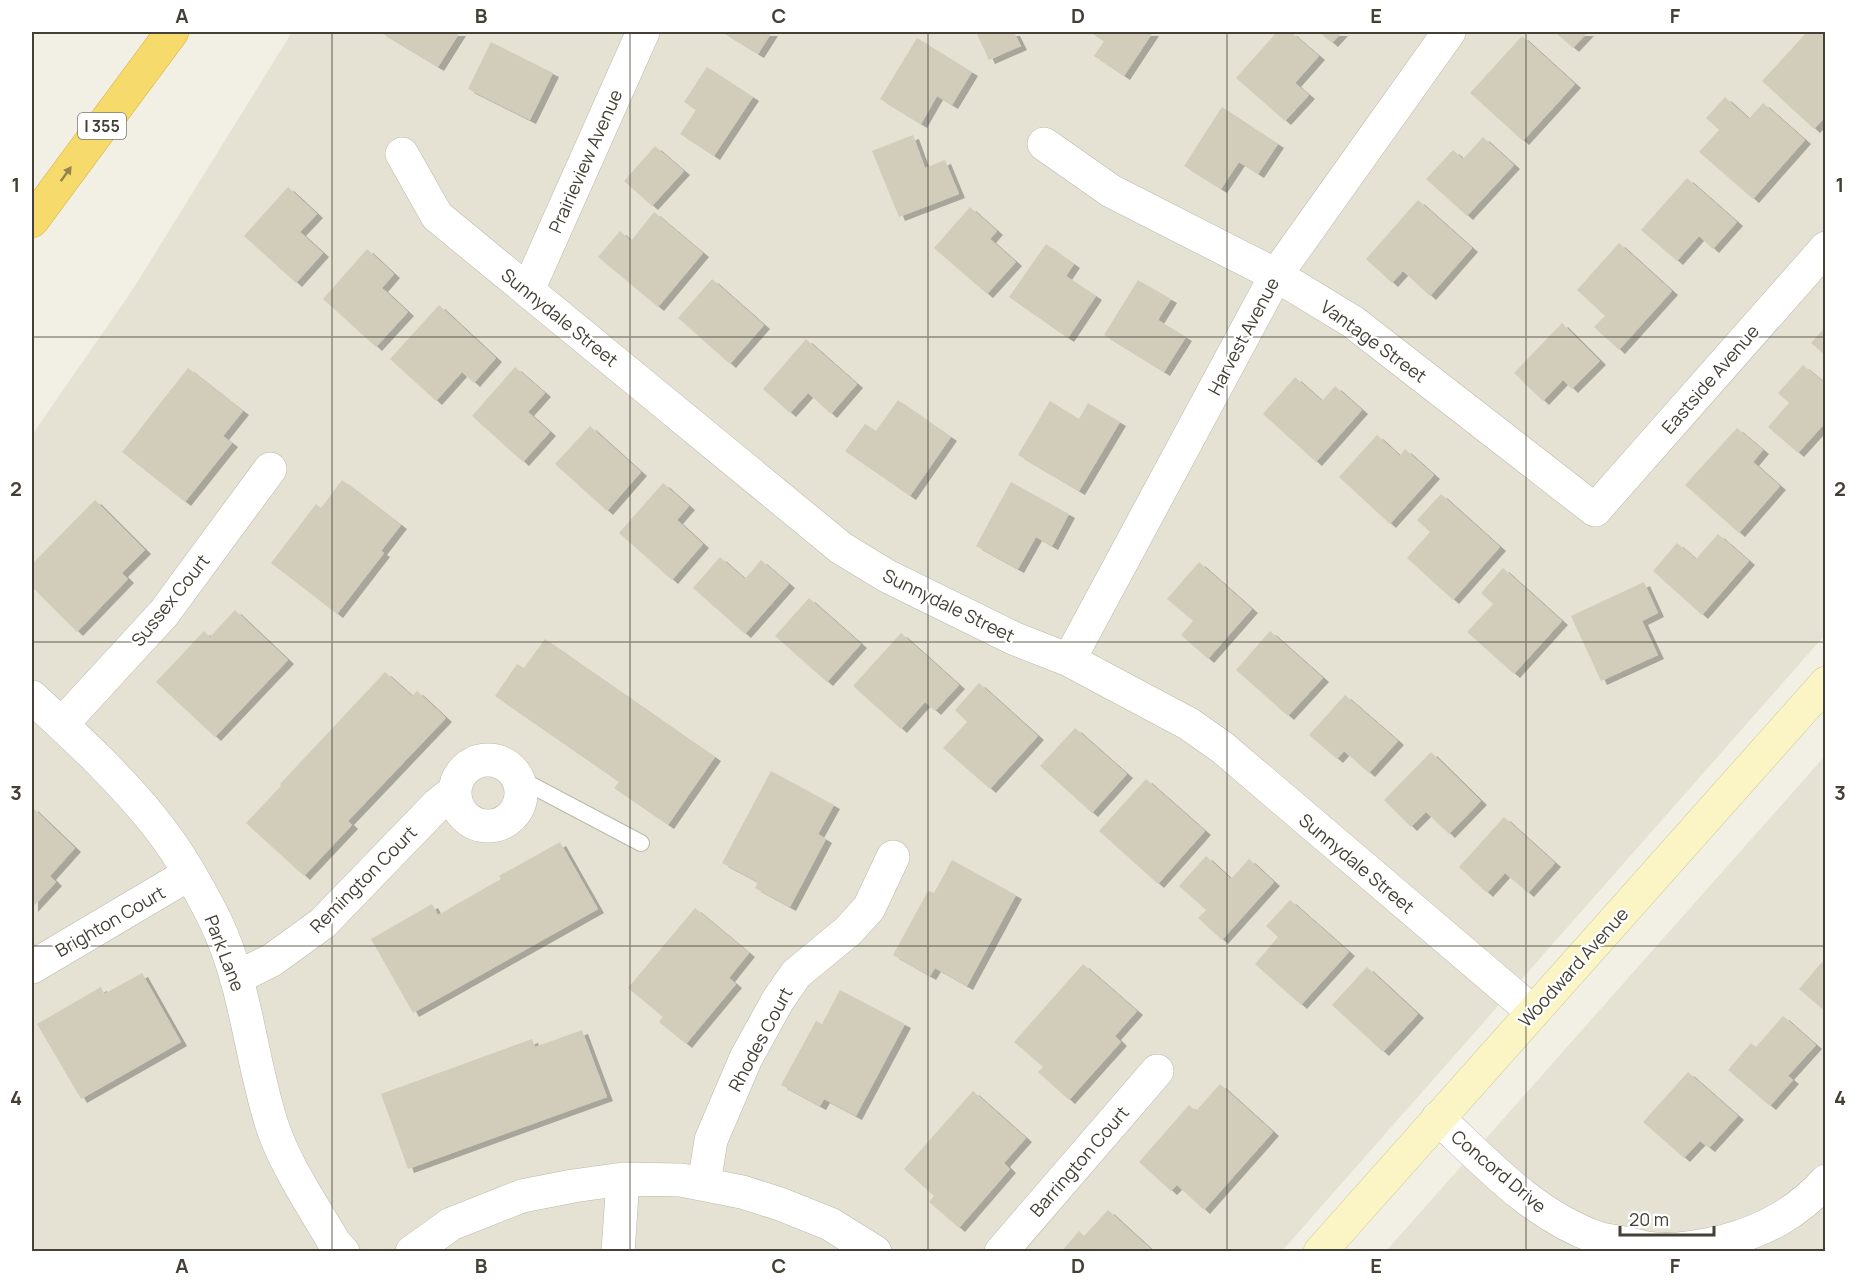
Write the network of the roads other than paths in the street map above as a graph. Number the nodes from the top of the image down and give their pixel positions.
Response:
1 (172, 32) edge
2 (643, 32) edge
3 (1449, 32) edge
4 (1044, 144) dead end
5 (402, 154) dead end
6 (32, 222) edge
7 (1826, 248) edge
8 (1276, 274) junction
9 (528, 290) junction
10 (270, 469) dead end
11 (1595, 510) joint
12 (1069, 660) junction
13 (1826, 683) edge
14 (32, 697) edge
15 (62, 724) junction
16 (516, 777) junction
17 (455, 796) junction
18 (641, 843) dead end
19 (892, 857) dead end
20 (189, 874) junction
21 (32, 967) edge
22 (236, 978) junction
23 (1533, 1012) junction
24 (1157, 1071) dead end
25 (1438, 1118) junction
26 (623, 1179) junction
27 (1826, 1181) edge
28 (704, 1184) junction
29 (1657, 1250) edge
30 (343, 1251) edge
31 (412, 1251) edge
32 (618, 1251) edge
33 (875, 1251) edge
34 (1001, 1251) edge
35 (1320, 1251) edge

6 -> 1 highway, I 355
2 - 9 street, Prairieview Avenue
3 - 8 street, Harvest Avenue
4 - 8 street, Vantage Street
5 - 9 street, Sunnydale Street
7 - 11 street, Eastside Avenue
8 - 11 street, Vantage Street
8 - 12 street, Harvest Avenue
9 - 12 street, Sunnydale Street
10 - 15 street, Sussex Court
12 - 23 street, Sunnydale Street
13 - 23 main road, Woodward Avenue
14 - 15 street, Park Lane
15 - 20 street, Park Lane
16 - 17 street
16 - 17 street
16 - 18 lane
17 - 22 street, Remington Court
19 - 28 street, Rhodes Court
20 - 21 street, Brighton Court
20 - 22 street, Park Lane
22 - 30 street, Park Lane
23 - 25 main road, Woodward Avenue
24 - 34 street, Barrington Court
25 - 29 street, Concord Drive
25 - 35 main road, Woodward Avenue
26 - 28 street
26 - 31 street
26 - 32 street
27 - 29 street, Concord Drive
28 - 33 street

